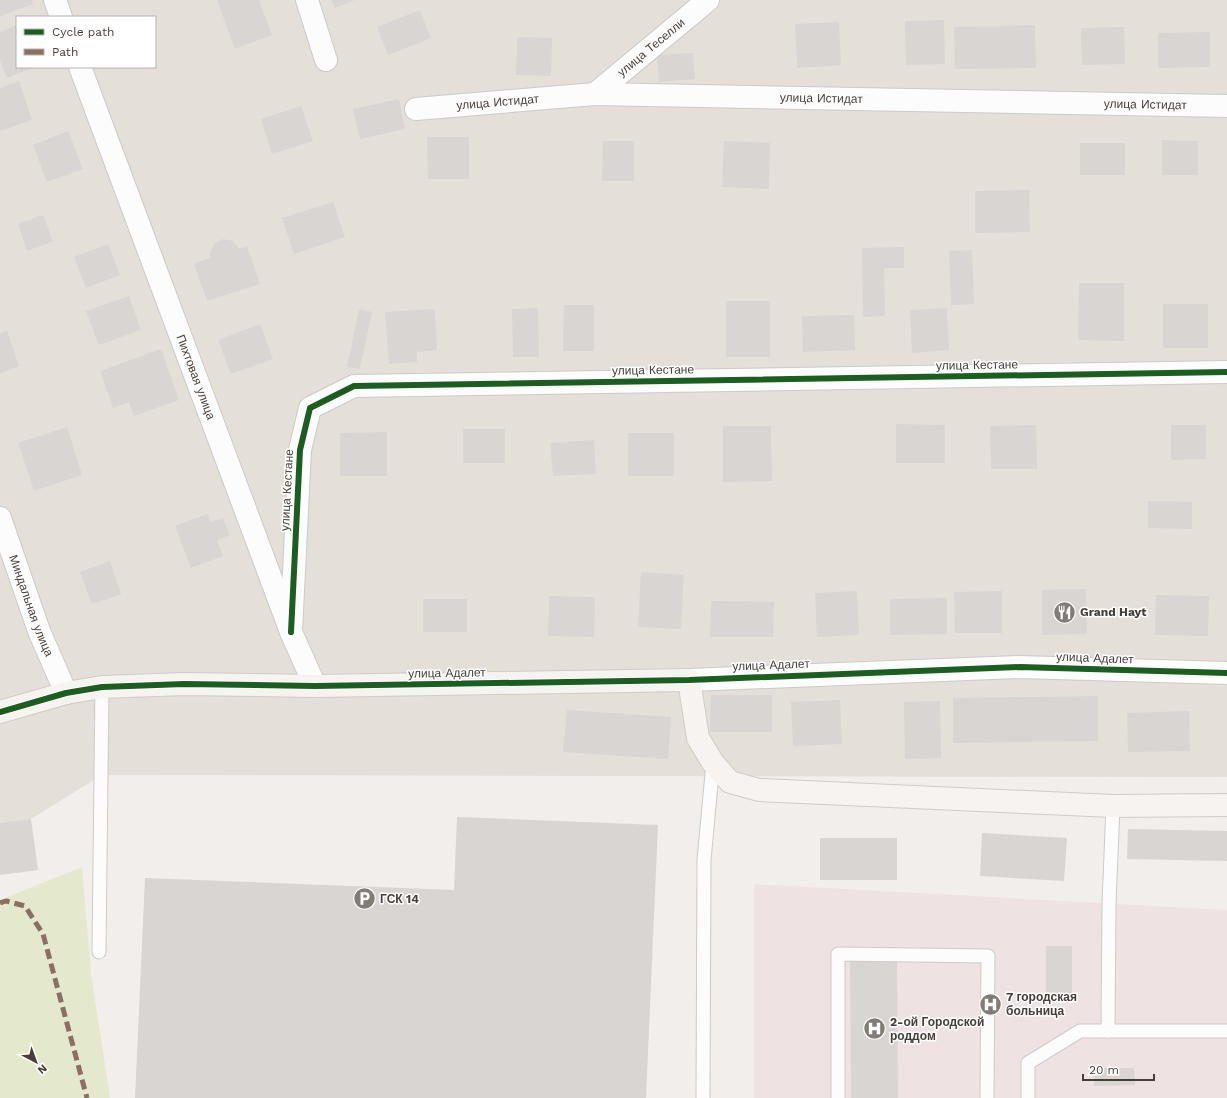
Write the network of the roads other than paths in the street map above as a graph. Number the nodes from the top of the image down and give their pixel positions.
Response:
1 (55, 0) edge
2 (307, 0) edge
3 (708, 0) edge
4 (61, 16) edge
5 (326, 60) dead end
6 (80, 68) edge
7 (595, 94) junction
8 (1227, 106) edge
9 (416, 110) dead end
10 (1227, 372) edge
11 (0, 518) edge
12 (291, 632) junction
13 (1227, 673) edge
14 (689, 680) junction
15 (315, 686) junction
16 (102, 687) junction
17 (66, 693) junction
18 (0, 712) edge
19 (713, 763) junction
20 (1227, 805) edge
21 (1113, 806) junction
22 (99, 952) dead end
23 (1108, 1031) junction
24 (1227, 1031) edge
25 (703, 1098) edge
26 (838, 1098) edge
27 (987, 1098) edge
28 (1028, 1098) edge

1 - 4 street
2 - 5 street
3 - 7 street, улица Теселли
6 - 12 street, Пихтовая улица
7 - 8 street, улица Истидат
7 - 9 street, улица Истидат
10 - 12 street, улица Кестане
11 - 17 street, Миндальная улица
12 - 15 street, Пихтовая улица
13 - 14 street, улица Адалет
14 - 15 street, улица Адалет
14 - 19 street
15 - 16 street, улица Адалет
16 - 17 street, улица Адалет
16 - 22 lane
17 - 18 street, улица Адалет
19 - 21 street
19 - 25 lane
20 - 21 street
21 - 23 lane
23 - 24 lane
23 - 28 lane
26 - 27 lane

